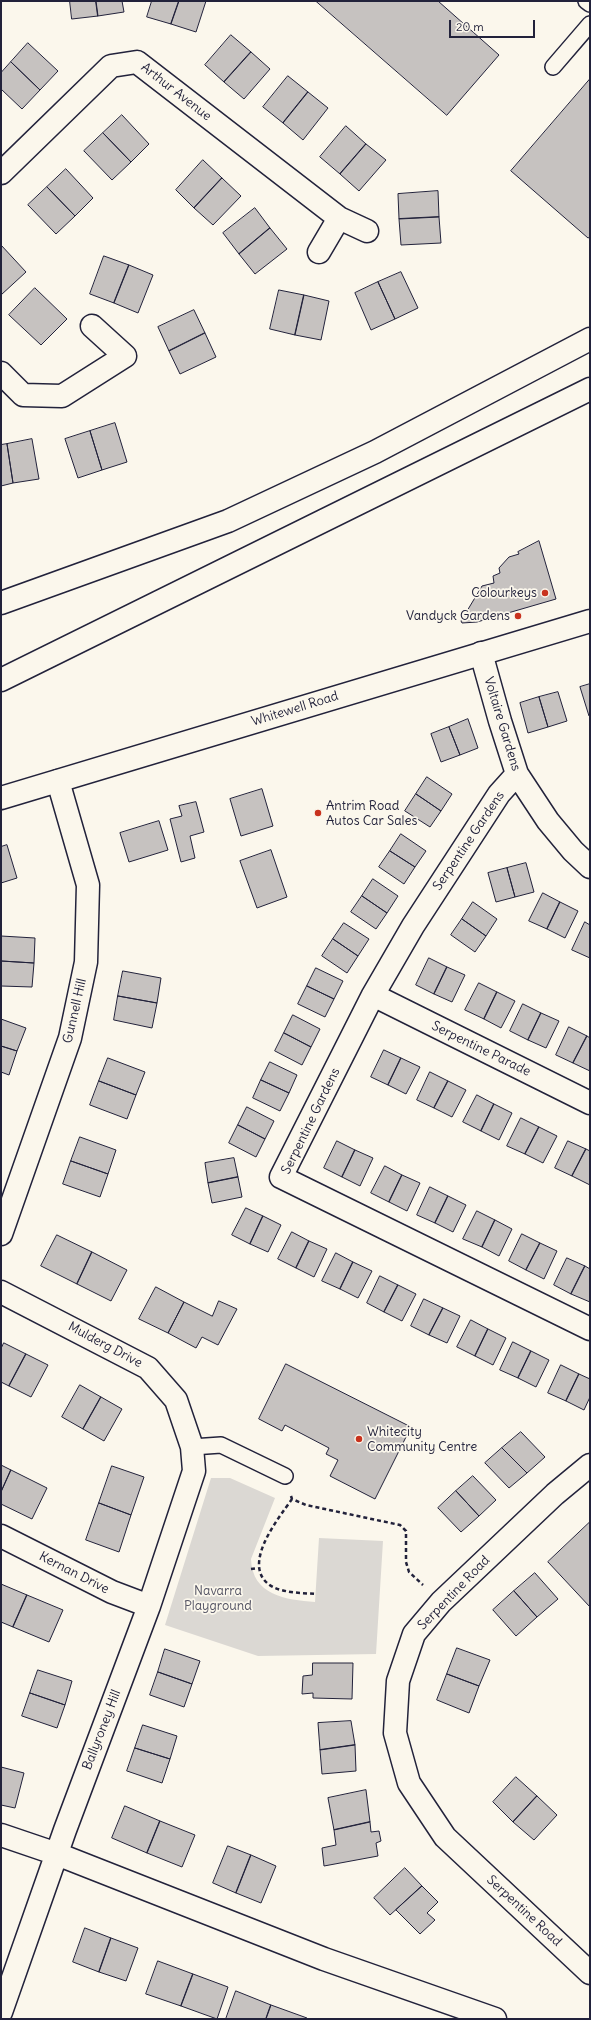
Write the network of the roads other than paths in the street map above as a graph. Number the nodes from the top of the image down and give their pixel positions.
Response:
1 (586, 1) edge
2 (590, 4) edge
3 (590, 24) edge
4 (553, 67) dead end
5 (1, 173) edge
6 (339, 218) junction
7 (367, 231) dead end
8 (319, 252) dead end
9 (92, 326) dead end
10 (590, 339) edge
11 (1, 374) edge
12 (590, 389) edge
13 (1, 603) edge
14 (590, 621) edge
15 (481, 653) junction
16 (1, 680) edge
17 (517, 774) junction
18 (58, 781) junction
19 (1, 798) edge
20 (590, 866) edge
21 (373, 995) junction
22 (590, 1103) edge
23 (1, 1234) edge
24 (1, 1292) edge
25 (590, 1329) edge
26 (192, 1447) junction
27 (590, 1465) edge
28 (285, 1476) road end
29 (1, 1536) edge
30 (149, 1606) junction
31 (1, 1835) edge
32 (57, 1854) junction
33 (590, 1973) edge
34 (1, 2012) edge
35 (495, 2019) edge

1 - 2 lane
3 - 4 lane
5 - 6 main road, Arthur Avenue
6 - 7 main road, Arthur Avenue
6 - 8 main road
9 - 11 main road
10 - 13 main road
12 - 16 main road
14 - 15 main road, Whitewell Road
15 - 17 main road, Voltaire Gardens
15 - 18 main road, Whitewell Road
17 - 20 main road, Voltaire Gardens
17 - 21 main road, Serpentine Gardens
18 - 19 main road, Whitewell Road
18 - 23 main road, Gunnell Hill
21 - 22 main road, Serpentine Parade
21 - 25 main road, Serpentine Gardens
24 - 26 main road, Mulderg Drive
26 - 28 lane
26 - 30 main road, Ballyroney Hill
27 - 33 main road, Serpentine Road
29 - 30 main road, Kernan Drive
30 - 32 main road, Ballyroney Hill
31 - 32 main road
32 - 34 main road, Ballyroney Hill
32 - 35 main road

